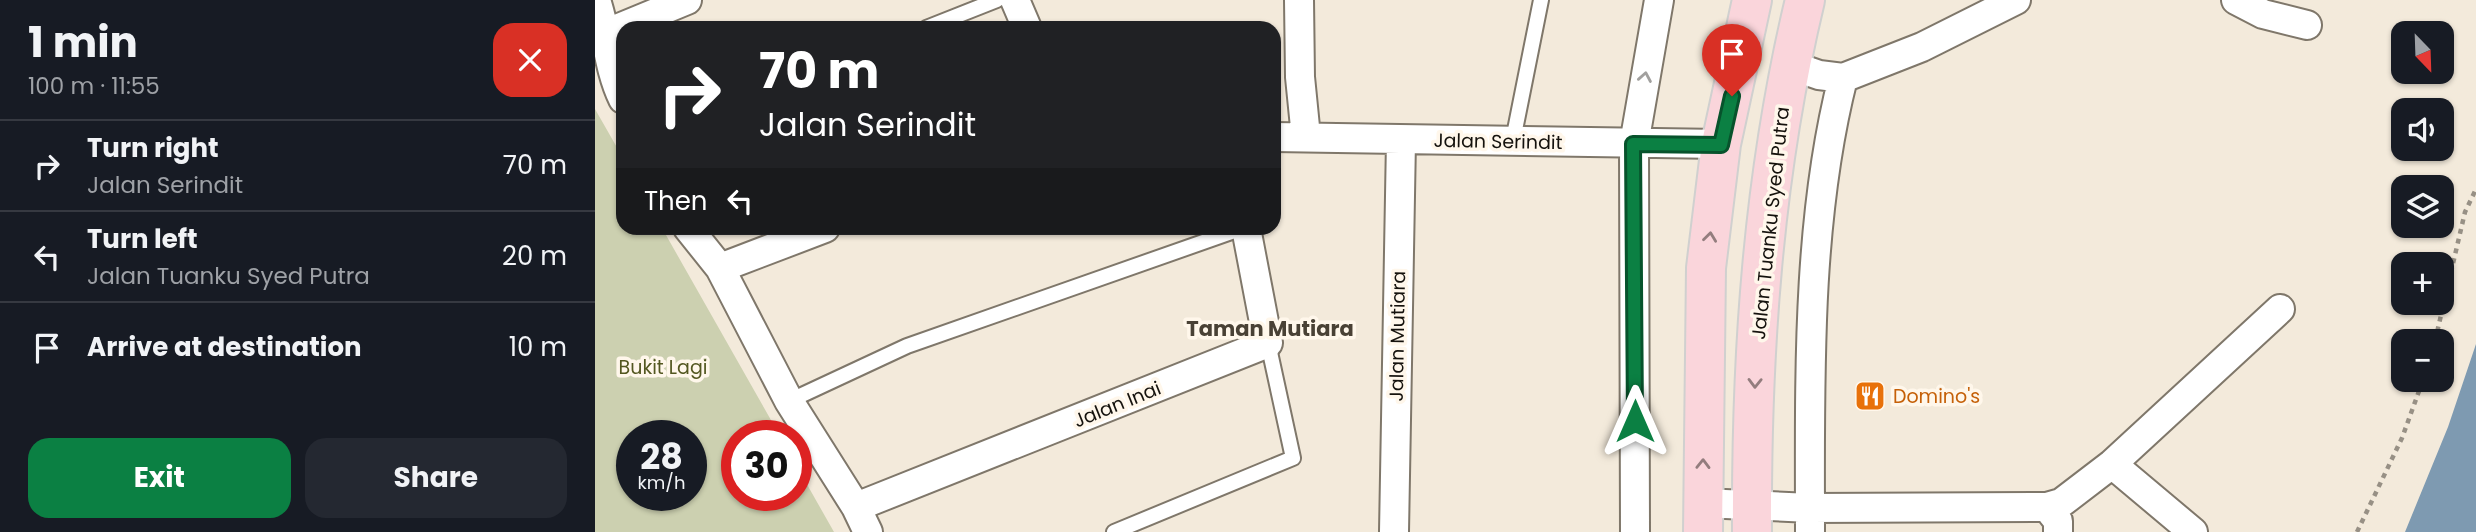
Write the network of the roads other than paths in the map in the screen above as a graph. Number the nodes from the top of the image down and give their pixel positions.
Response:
1 (596, 0) edge
2 (687, 0) edge
3 (997, 0) edge
4 (1015, 0) edge
5 (1299, 0) edge
6 (1541, 0) edge
7 (1659, 0) edge
8 (1752, 0) edge
9 (1805, 0) edge
10 (2015, 0) edge
11 (2236, 0) edge
12 (636, 21) edge
13 (944, 21) edge
14 (1024, 21) edge
15 (2307, 25) dead end
16 (616, 29) edge
17 (607, 33) junction
18 (1790, 65) junction
19 (1843, 78) junction
20 (616, 84) edge
21 (1281, 137) edge
22 (1306, 137) junction
23 (1401, 140) junction
24 (1513, 141) junction
25 (1633, 144) junction
26 (1721, 145) junction
27 (694, 235) edge
28 (807, 235) edge
29 (1225, 235) edge
30 (1246, 235) edge
31 (720, 268) junction
32 (2280, 309) dead end
33 (1268, 343) junction
34 (789, 401) junction
35 (2112, 464) junction
36 (1703, 518) edge
37 (1752, 518) edge
38 (862, 520) edge
39 (1810, 520) edge
40 (2052, 520) edge
41 (1114, 532) edge
42 (1394, 532) edge
43 (1635, 532) edge
44 (2193, 532) edge

1 - 17 street
2 - 12 street
3 - 13 lane
4 - 14 street
5 - 22 street
6 - 24 lane
25 -> 7 street
8 - 26 main road
9 - 18 main road, Jalan Tuanku Syed Putra
10 - 19 street
11 - 15 street
16 - 17 street
17 - 20 street
18 - 19 street
18 -> 37 main road, Jalan Tuanku Syed Putra
19 - 39 street
21 - 22 street, Jalan Serindit
22 - 23 street, Jalan Serindit
23 - 24 street, Jalan Serindit
23 - 42 street, Jalan Mutiara
24 - 25 street, Jalan Serindit
25 - 26 street, Jalan Serindit
25 - 43 street
36 -> 26 main road
27 - 31 street
28 - 31 street
29 - 34 lane
30 - 33 street
31 - 34 street
32 - 35 street
33 - 38 street, Jalan Inai
33 - 41 lane
34 - 38 street
35 - 40 street
35 - 44 street
36 - 37 street
37 - 39 street
39 - 40 street

